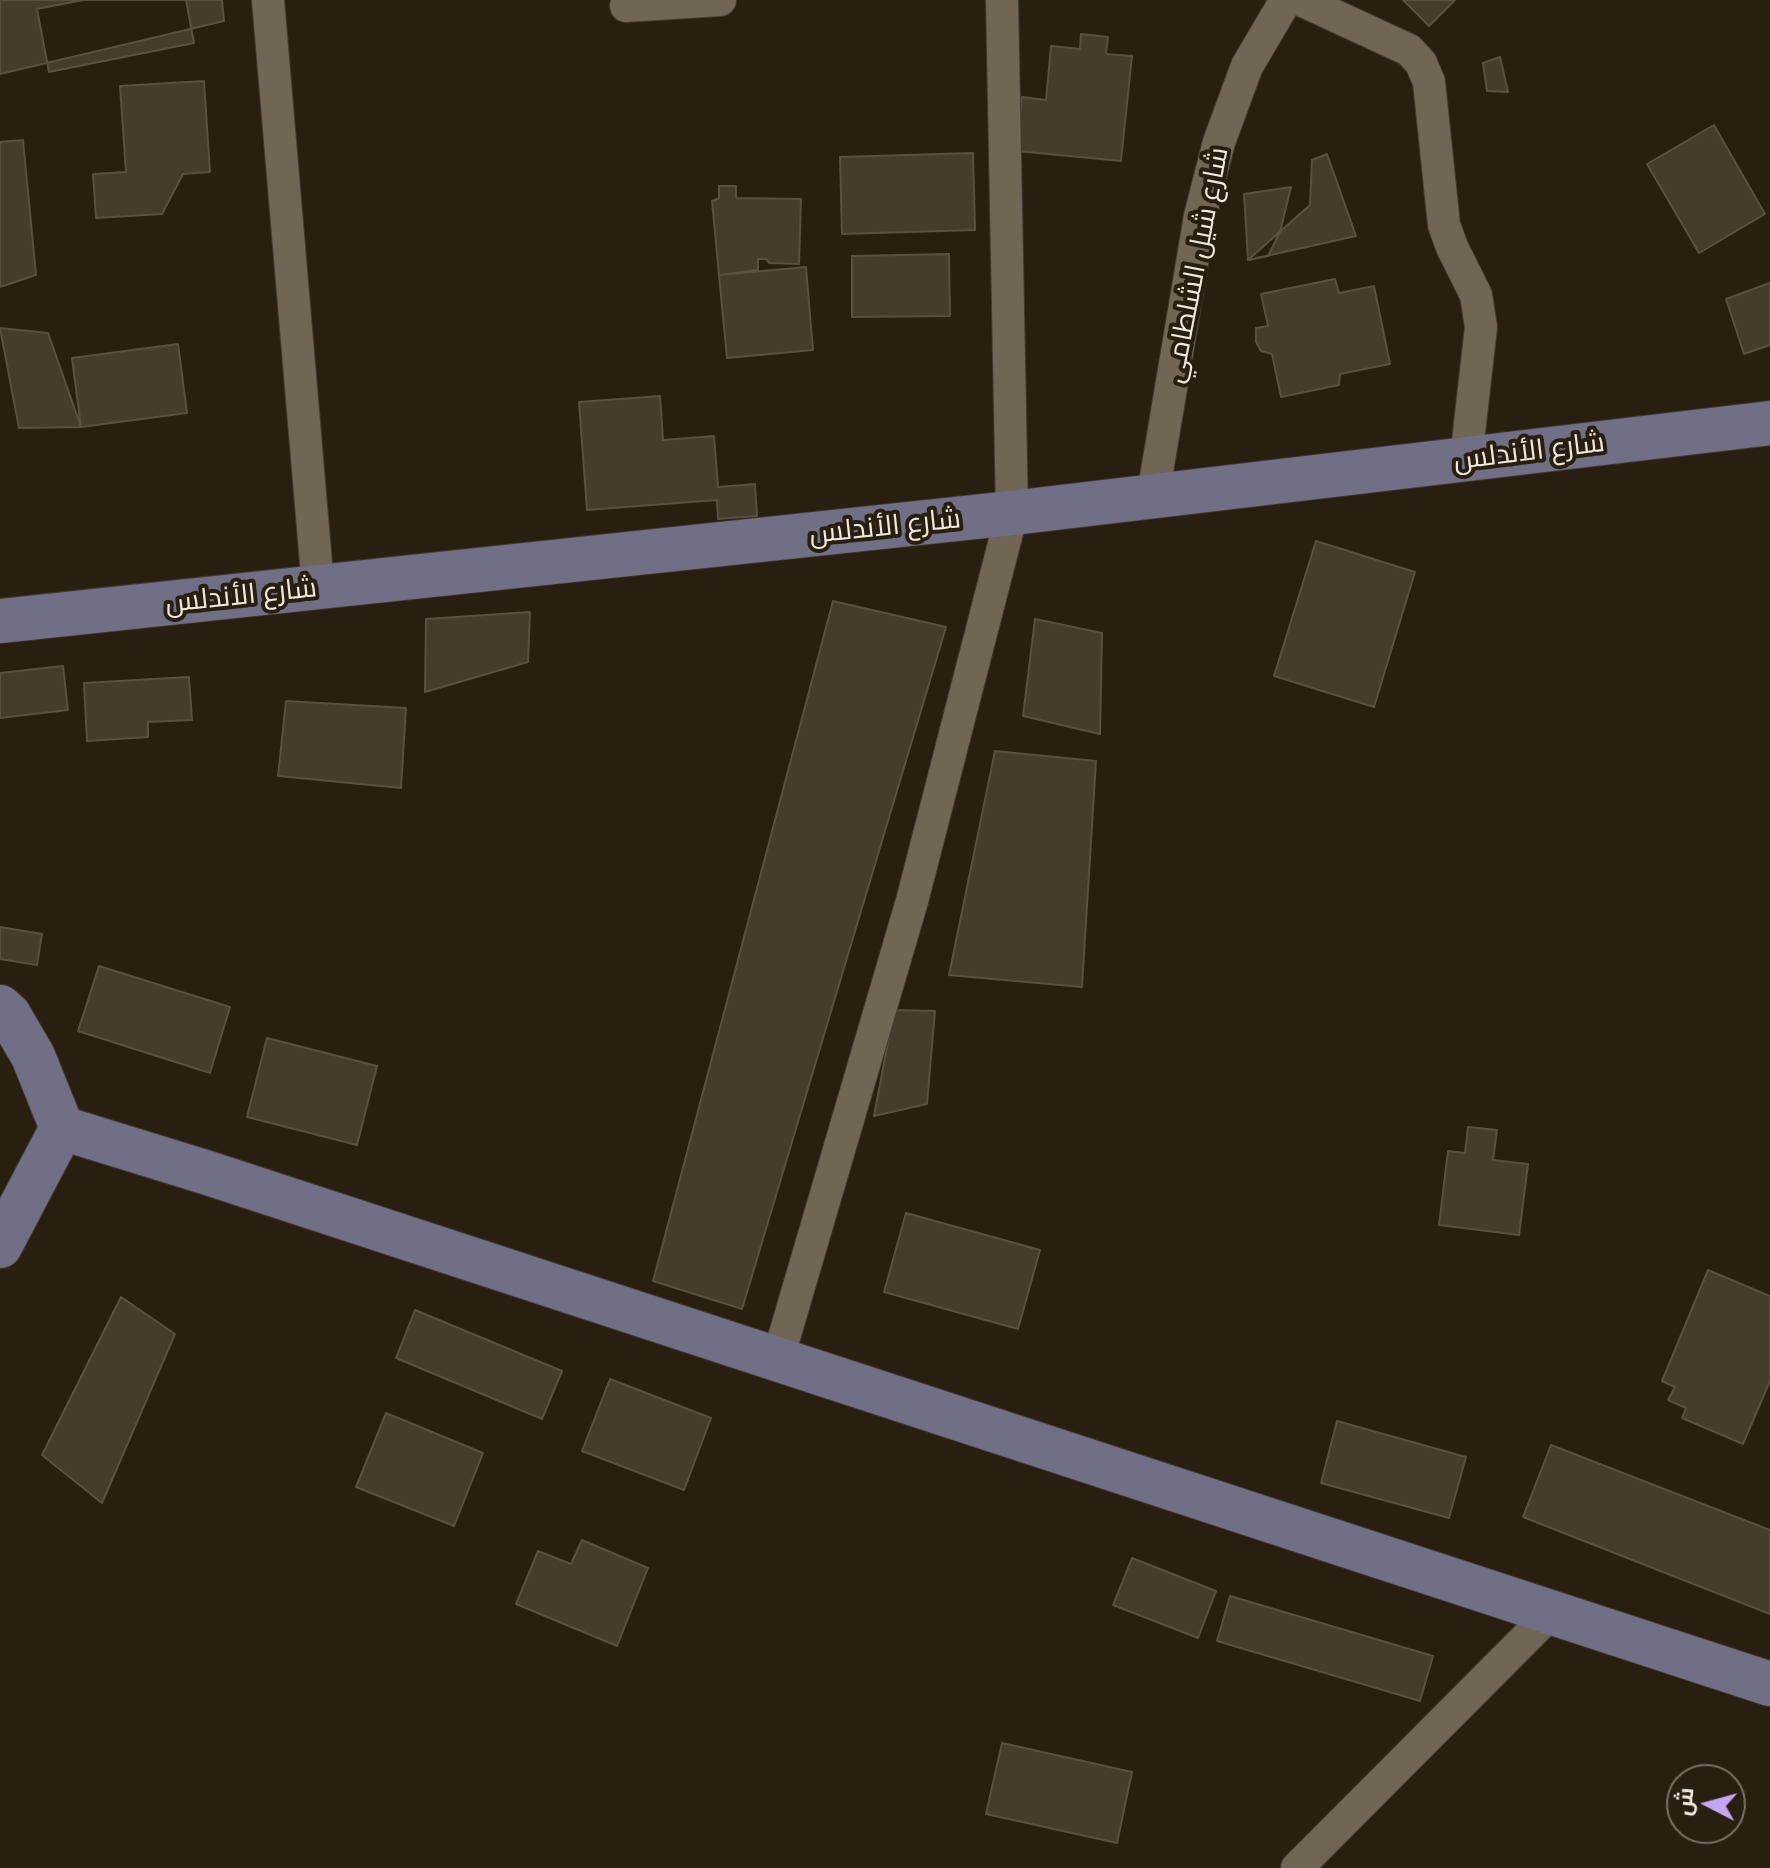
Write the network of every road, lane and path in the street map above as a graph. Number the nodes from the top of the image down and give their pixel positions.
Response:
1 (268, 0) edge
2 (720, 0) edge
3 (1002, 0) edge
4 (1284, 2) edge
5 (626, 6) dead end
6 (1770, 423) edge
7 (1466, 459) junction
8 (1153, 495) junction
9 (1012, 513) junction
10 (318, 587) junction
11 (0, 621) edge
12 (0, 1007) edge
13 (62, 1128) junction
14 (0, 1246) edge
15 (778, 1358) junction
16 (1551, 1613) junction
17 (1770, 1684) edge
18 (1297, 1868) edge

1 - 10 street
2 - 5 street
3 - 9 street
4 - 7 street
4 - 8 street, شارع شيل الشلطامي
6 - 7 main road, شارع الأندلس
7 - 8 main road, شارع الأندلس
8 - 9 main road, شارع الأندلس
9 - 10 main road, شارع الأندلس
9 - 15 street
10 - 11 main road, شارع الأندلس
12 - 13 main road
13 - 14 main road
13 - 15 main road
15 - 16 main road
16 - 17 main road
16 - 18 street

